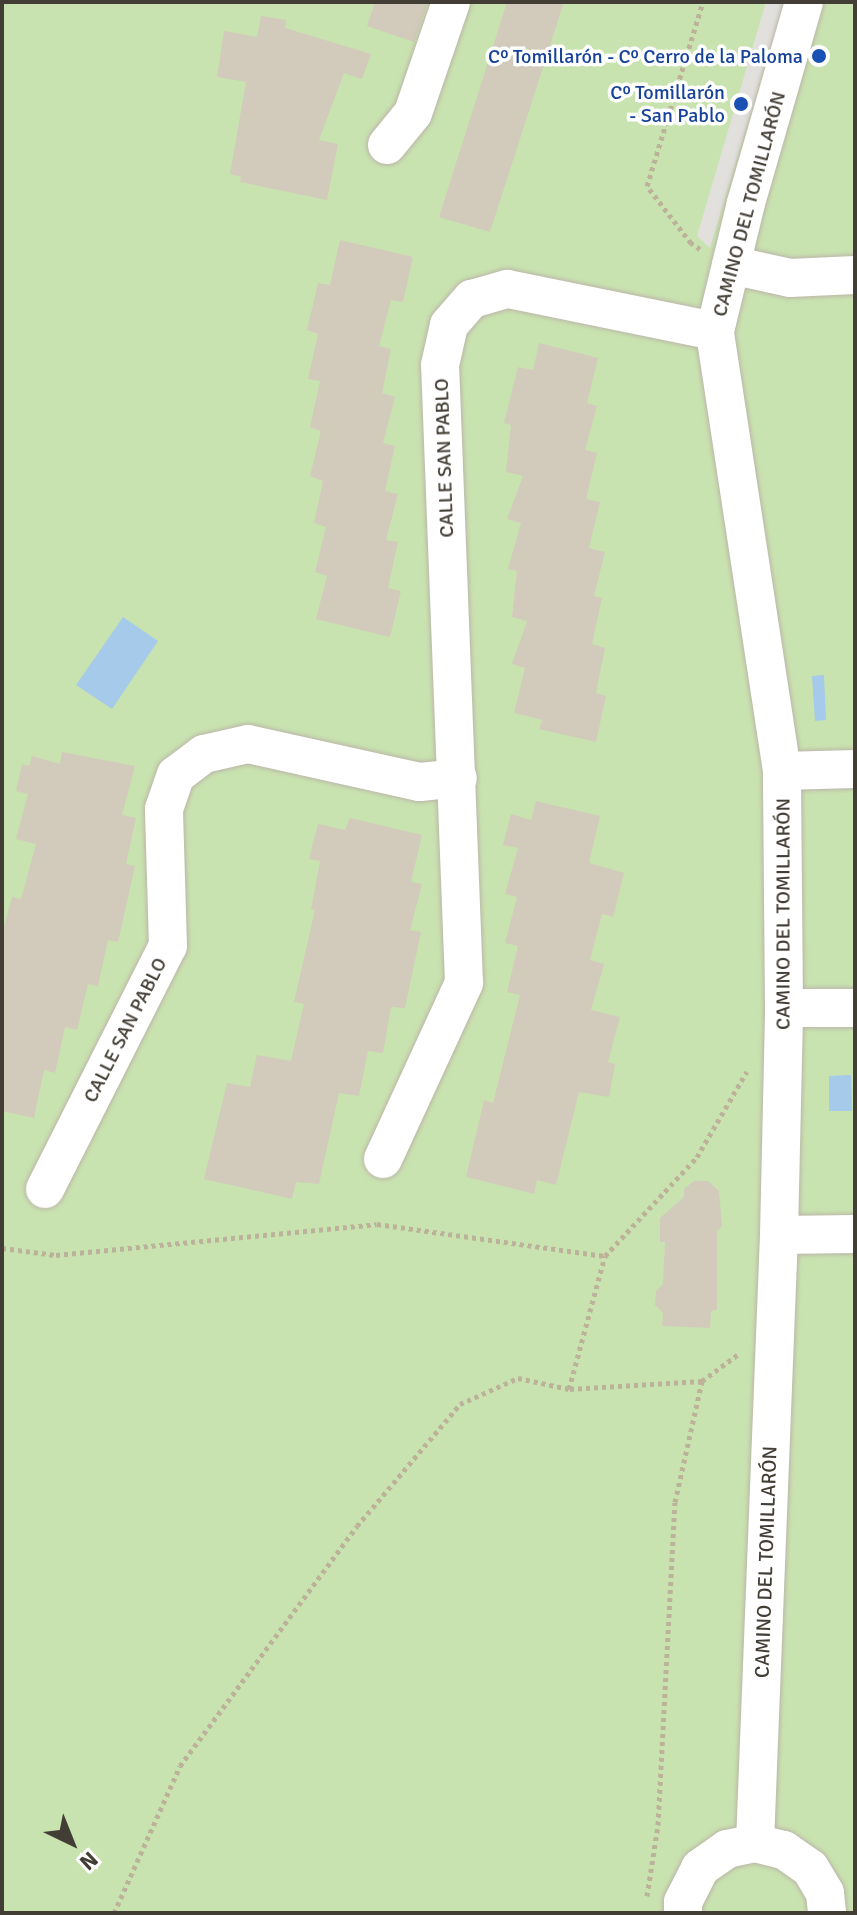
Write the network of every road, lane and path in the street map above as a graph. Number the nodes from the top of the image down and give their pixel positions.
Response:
1 (451, 2) edge
2 (703, 2) edge
3 (804, 2) edge
4 (387, 145) dead end
5 (731, 265) junction
6 (855, 275) edge
7 (715, 331) junction
8 (855, 769) edge
9 (782, 771) junction
10 (458, 778) junction
11 (784, 1008) junction
12 (855, 1008) edge
13 (753, 1062) dead end
14 (383, 1159) dead end
15 (45, 1189) dead end
16 (855, 1234) edge
17 (779, 1235) junction
18 (2, 1248) edge
19 (605, 1256) junction
20 (569, 1389) junction
21 (755, 1843) junction
22 (647, 1897) dead end
23 (836, 1901) edge
24 (114, 1913) edge
25 (683, 1913) edge

1 - 4 street
2 - 5 path
3 - 5 street, CAMINO DEL TOMILLARÓN
5 - 6 street
5 - 7 street, CAMINO DEL TOMILLARÓN
7 - 9 street, CAMINO DEL TOMILLARÓN
7 - 10 street, CALLE SAN PABLO
8 - 9 street
9 - 11 street, CAMINO DEL TOMILLARÓN
10 - 14 street, CALLE SAN PABLO
10 - 15 street, CALLE SAN PABLO
11 - 12 street
11 - 17 street, CAMINO DEL TOMILLARÓN
13 - 19 path
16 - 17 street
17 - 21 street, CAMINO DEL TOMILLARÓN
18 - 19 path
19 - 20 path
20 - 22 path
20 - 24 path
21 - 23 street
21 - 25 street

